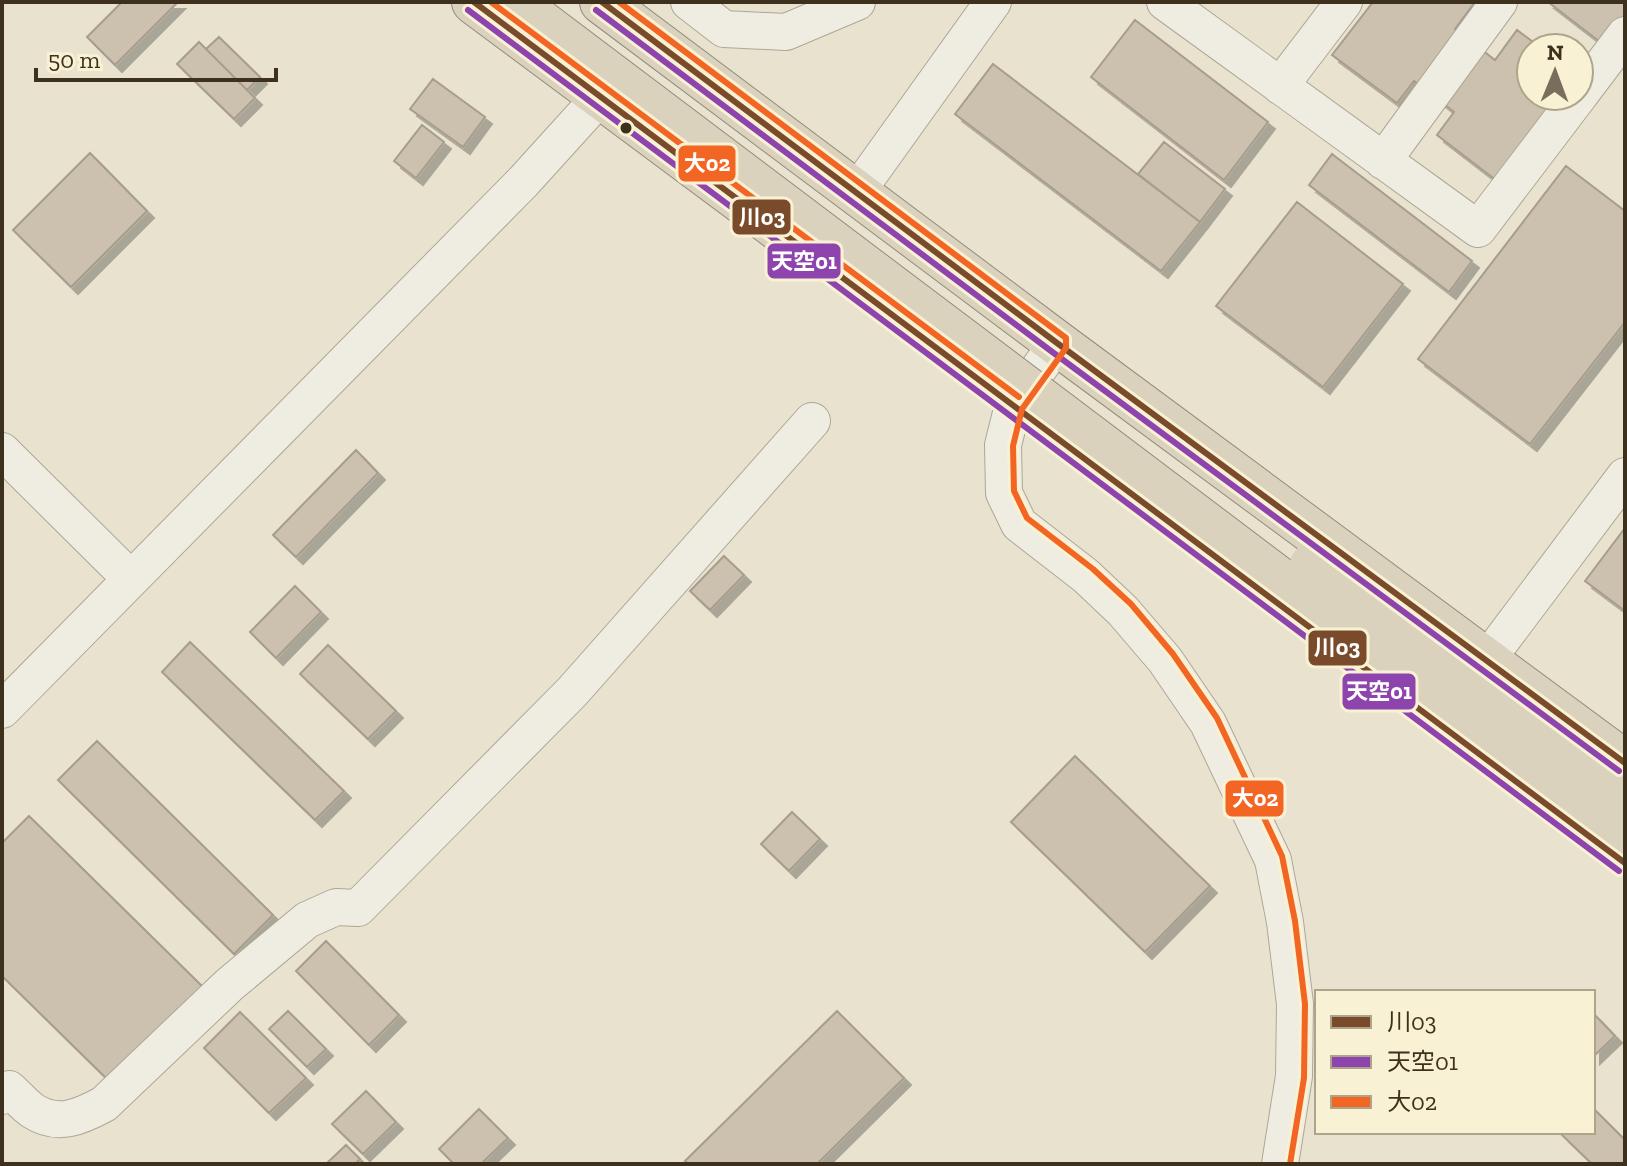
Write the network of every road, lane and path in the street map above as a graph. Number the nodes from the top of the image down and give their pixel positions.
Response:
1 (474, 2) edge
2 (514, 2) edge
3 (561, 2) edge
4 (602, 2) edge
5 (689, 2) edge
6 (857, 2) edge
7 (993, 2) edge
8 (1165, 2) edge
9 (1344, 2) edge
10 (1499, 2) edge
11 (1625, 35) edge
12 (1595, 75) edge
13 (1280, 86) junction
14 (601, 96) junction
15 (1567, 112) edge
16 (1383, 161) junction
17 (856, 193) junction
18 (1057, 343) junction
19 (1013, 405) junction
20 (812, 421) dead end
21 (2, 451) edge
22 (1625, 476) edge
23 (131, 579) junction
24 (1486, 661) junction
25 (2, 710) edge
26 (1625, 763) edge
27 (1625, 800) edge
28 (1625, 840) edge
29 (1625, 863) edge
30 (2, 1096) edge
31 (1280, 1164) edge

1 - 14 highway
2 - 28 highway, bridge
3 - 27 highway, bridge
4 - 17 highway
5 - 6 street
7 - 17 street
8 - 13 street
9 - 13 street
10 - 16 street
11 - 12 street
13 - 16 street
14 - 19 highway
14 - 23 street
15 - 16 street
17 - 18 highway
18 - 19 street
18 - 24 highway
19 - 29 highway
19 - 31 street
20 - 30 street
21 - 23 street
22 - 24 street
23 - 25 street
24 - 26 highway

